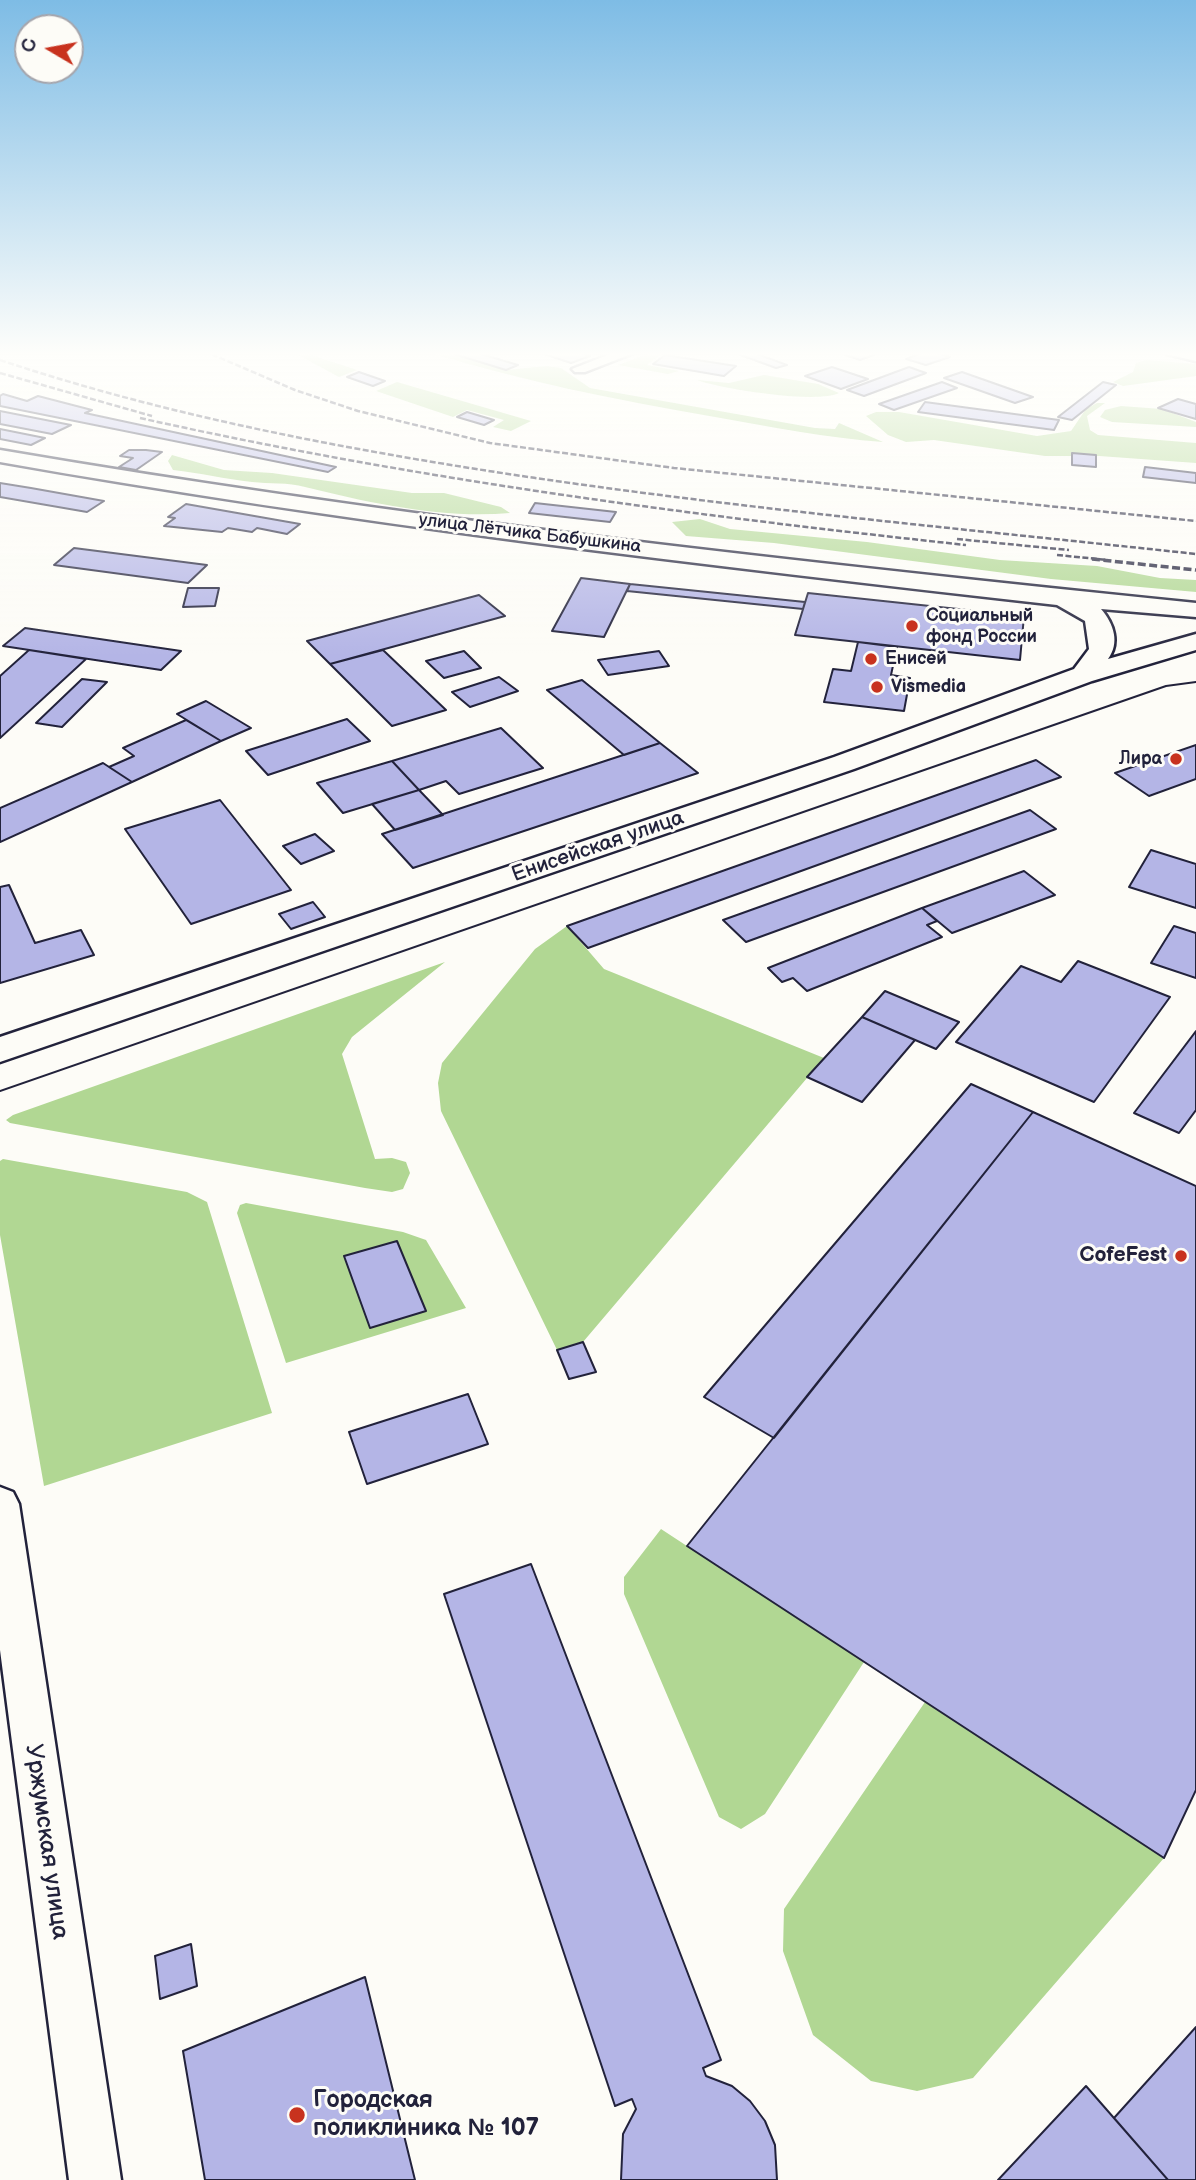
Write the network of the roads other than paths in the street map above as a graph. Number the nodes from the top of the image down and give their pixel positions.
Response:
1 (0, 456) edge
2 (1062, 598) junction
3 (1196, 610) edge
4 (1196, 621) edge
5 (1196, 642) edge
6 (1196, 663) edge
7 (1083, 675) junction
8 (0, 1050) edge
9 (0, 1067) edge
10 (0, 1504) edge
11 (95, 2180) edge

1 - 2 main road, улица Лётчика Бабушкина
2 - 3 main road, улица Лётчика Бабушкина
2 - 4 main road, улица Лётчика Бабушкина
2 - 7 main road
5 - 7 main road, Енисейская улица
6 - 9 main road, Енисейская улица
7 - 8 main road, Енисейская улица
10 - 11 street, Уржумская улица

